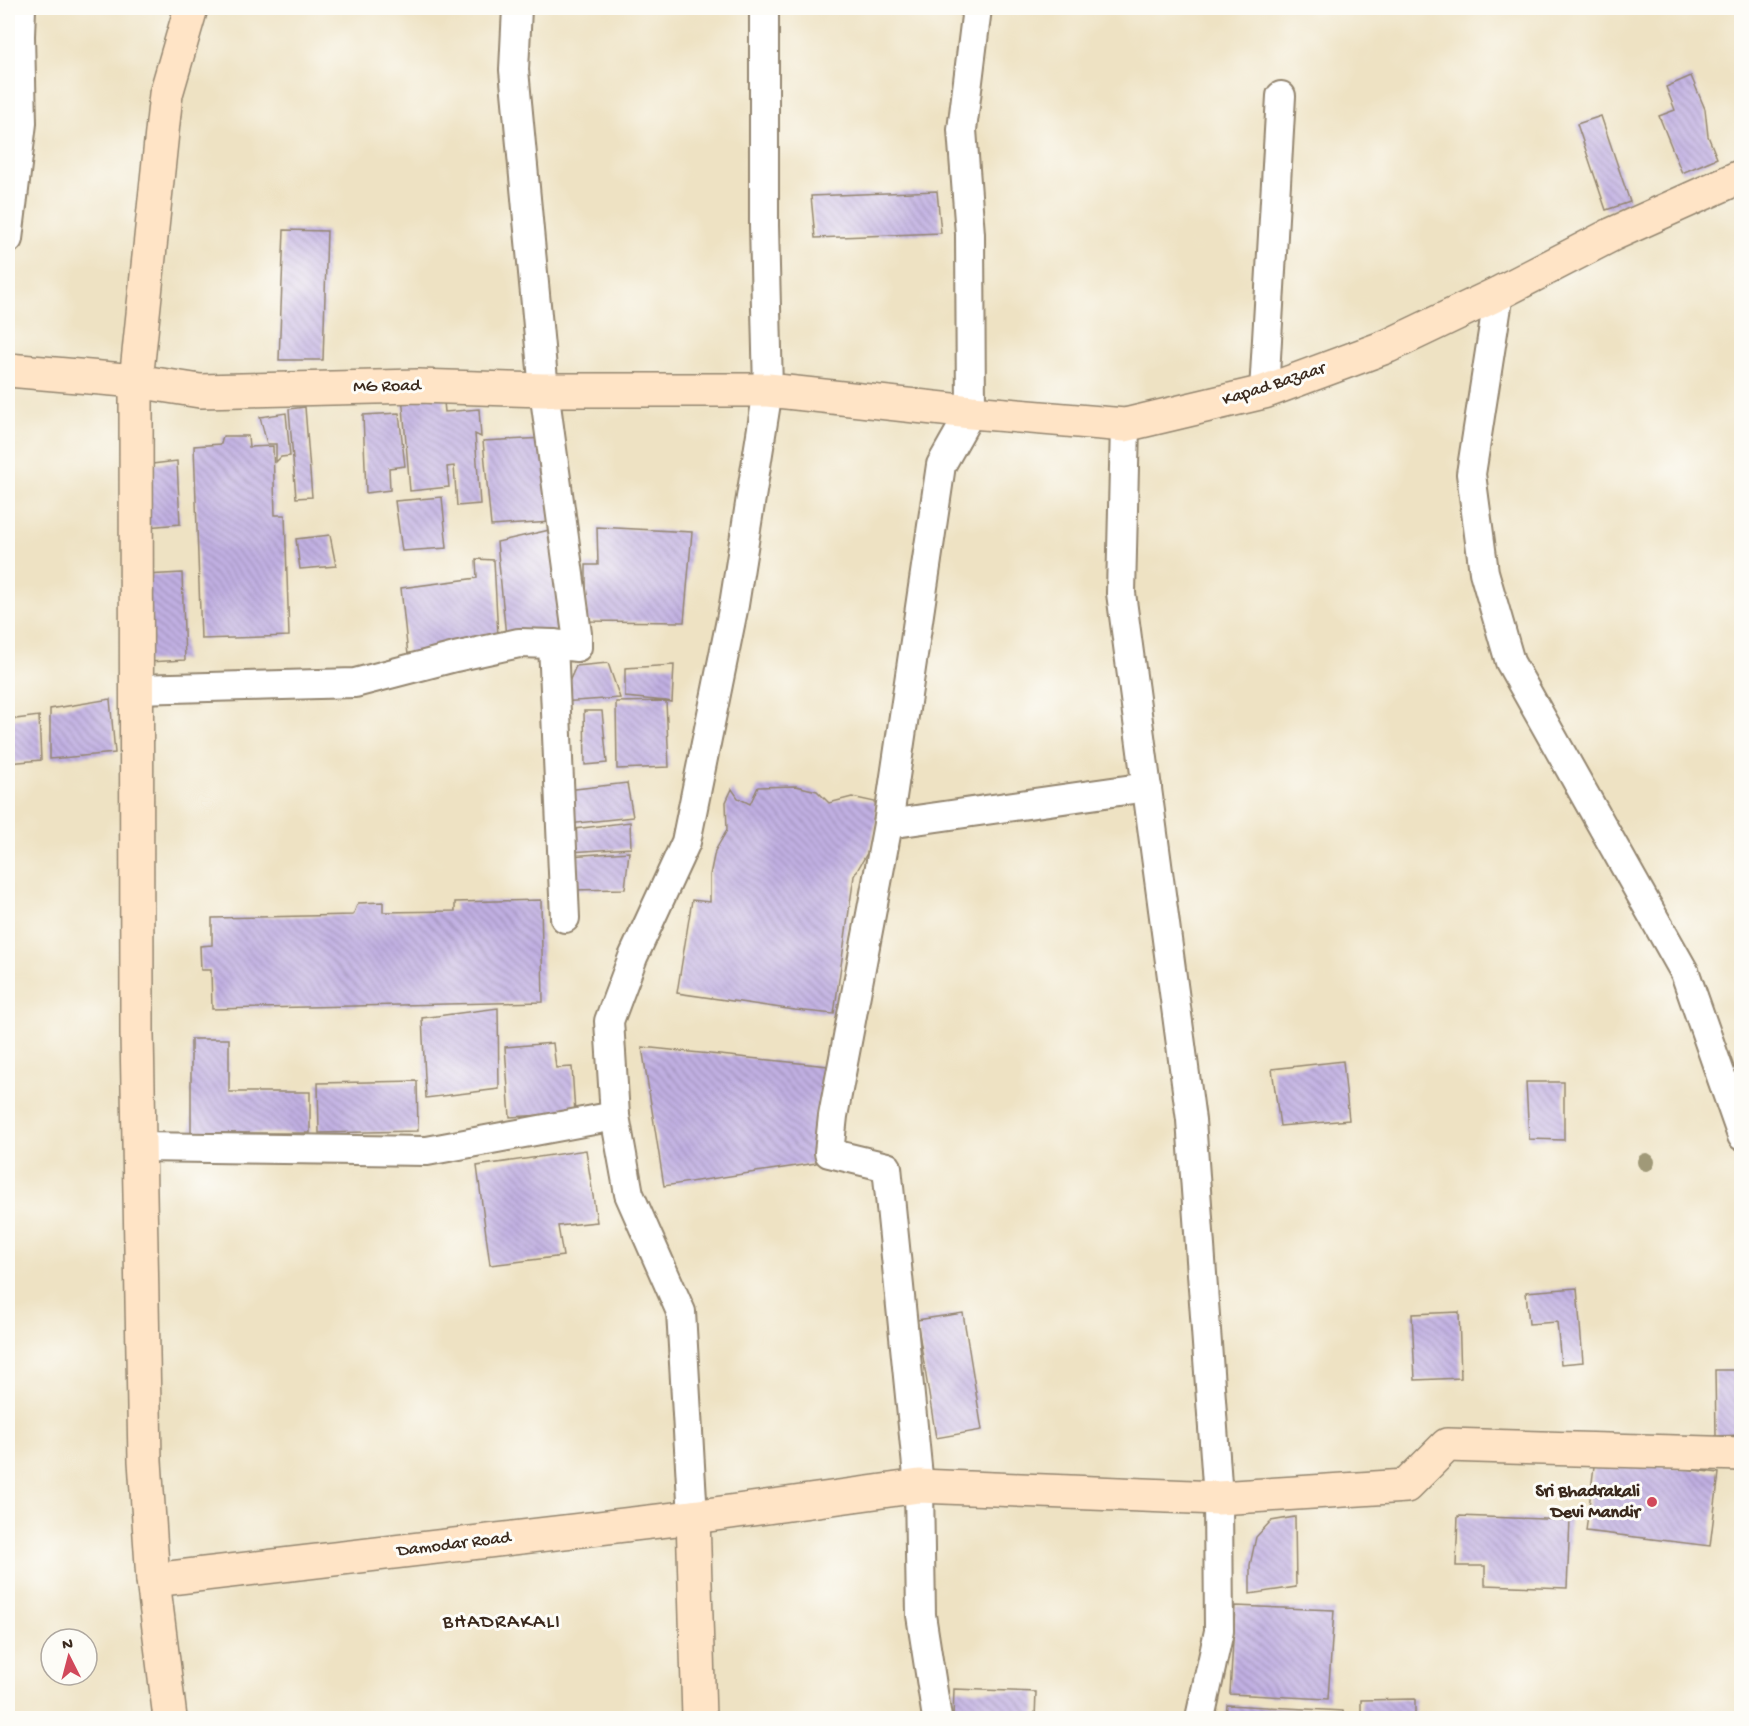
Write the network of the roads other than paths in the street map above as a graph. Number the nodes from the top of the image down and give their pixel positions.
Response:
1 (21, 8) edge
2 (191, 8) edge
3 (517, 8) edge
4 (764, 8) edge
5 (977, 8) edge
6 (1281, 96) dead end
7 (1742, 176) edge
8 (8, 239) edge
9 (1499, 293) junction
10 (8, 370) edge
11 (136, 381) junction
12 (544, 390) junction
13 (768, 390) junction
14 (1264, 392) junction
15 (971, 412) junction
16 (1125, 425) junction
17 (553, 644) junction
18 (136, 689) junction
19 (1147, 787) junction
20 (888, 824) junction
21 (565, 918) dead end
22 (615, 1116) junction
23 (1742, 1136) edge
24 (139, 1147) junction
25 (1742, 1454) edge
26 (919, 1486) junction
27 (1218, 1498) junction
28 (693, 1517) junction
29 (153, 1580) junction
30 (170, 1719) edge
31 (699, 1719) edge
32 (937, 1719) edge
33 (1200, 1719) edge

1 - 8 street
2 - 11 street
3 - 12 street
4 - 13 street
5 - 15 street
6 - 14 street
7 - 9 street, Kapad Bazaar
9 - 14 street, Kapad Bazaar
9 - 23 street
10 - 11 street, MG Road
11 - 12 street, MG Road
11 - 18 street
12 - 13 street, MG Road
12 - 17 street
13 - 15 street, Kapad Bazaar
13 - 22 street
14 - 16 street, Kapad Bazaar
15 - 16 street, Kapad Bazaar
15 - 20 street
16 - 19 street
17 - 18 street
17 - 21 street
18 - 24 street
19 - 20 street
19 - 27 street
20 - 26 street
22 - 24 street
22 - 28 street
24 - 29 street
25 - 27 street, Damodar Road
26 - 27 street, Damodar Road
26 - 28 street, Damodar Road
26 - 32 street
27 - 33 street
28 - 29 street, Damodar Road
28 - 31 street
29 - 30 street

